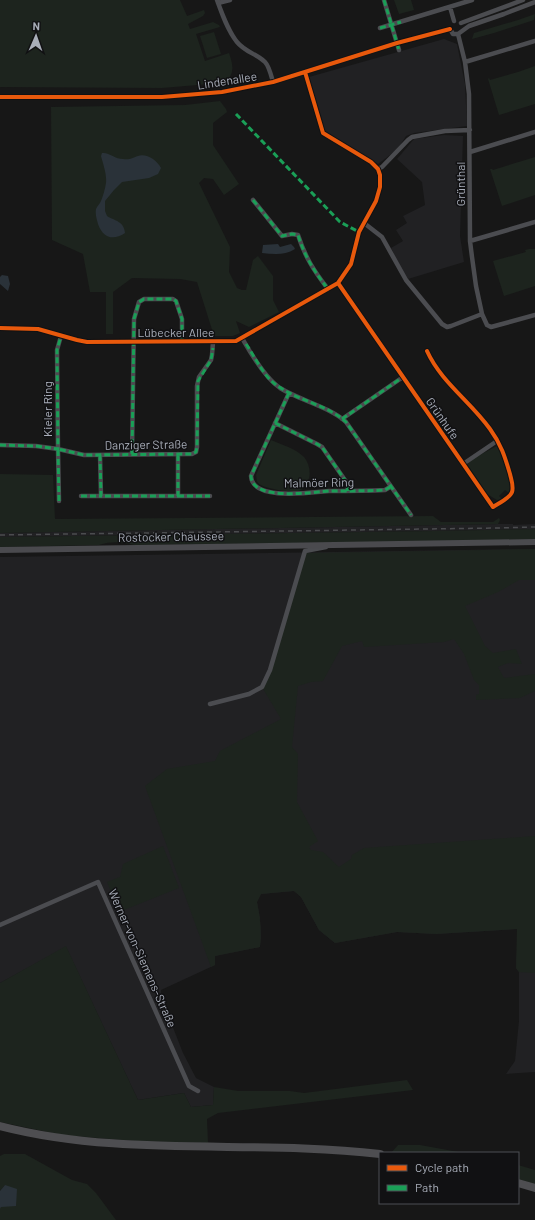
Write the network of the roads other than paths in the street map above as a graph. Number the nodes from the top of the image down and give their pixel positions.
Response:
1 (230, 0) edge
2 (384, 0) edge
3 (472, 0) edge
4 (523, 0) edge
5 (218, 2) edge
6 (535, 2) edge
7 (450, 7) junction
8 (454, 22) junction
9 (461, 23) junction
10 (391, 24) junction
11 (380, 28) dead end
12 (450, 30) junction
13 (463, 30) junction
14 (458, 34) junction
15 (535, 41) edge
16 (397, 43) junction
17 (399, 50) dead end
18 (465, 62) junction
19 (305, 72) junction
20 (273, 82) junction
21 (0, 97) edge
22 (470, 130) junction
23 (535, 132) edge
24 (470, 152) junction
25 (378, 169) junction
26 (253, 200) dead end
27 (535, 222) edge
28 (364, 223) junction
29 (470, 241) junction
30 (338, 283) junction
31 (328, 289) junction
32 (482, 314) junction
33 (535, 315) edge
34 (0, 328) edge
35 (61, 336) junction
36 (242, 338) junction
37 (182, 341) junction
38 (133, 342) junction
39 (212, 342) junction
40 (427, 351) dead end
41 (403, 377) junction
42 (289, 393) junction
43 (342, 419) junction
44 (275, 424) junction
45 (497, 440) junction
46 (0, 445) edge
47 (58, 449) junction
48 (132, 454) junction
49 (178, 454) junction
50 (100, 455) junction
51 (463, 464) junction
52 (390, 487) junction
53 (348, 491) junction
54 (81, 496) dead end
55 (101, 496) junction
56 (178, 496) junction
57 (210, 496) dead end
58 (59, 501) dead end
59 (410, 515) dead end
60 (535, 542) edge
61 (342, 545) junction
62 (0, 550) edge
63 (210, 704) dead end
64 (0, 925) edge
65 (198, 1091) dead end
66 (0, 1126) edge
67 (379, 1154) edge
68 (519, 1183) edge
69 (535, 1188) edge

1 - 5 street
2 - 10 street
3 - 7 street
4 - 9 street
5 - 20 street
6 - 13 street
7 - 8 street
7 - 10 street
8 - 9 street
8 - 12 street
9 - 13 street
10 - 11 street
10 - 16 street
12 - 14 street
12 - 16 street, Lindenallee
13 - 14 street
14 - 18 street, Grünthal
15 - 18 street
16 - 17 street
16 - 19 street, Lindenallee
18 - 22 street, Grünthal
19 - 20 street, Lindenallee
19 - 25 street
20 - 21 street, Lindenallee
22 - 24 street, Grünthal
22 - 25 street
23 - 24 street
24 - 29 street, Grünthal
25 - 28 street
26 - 31 street
27 - 29 street
28 - 30 street
28 - 32 street
29 - 32 street, Grünthal
30 - 31 street, Lübecker Allee
30 - 41 street, Grünhufe
31 - 36 street, Lübecker Allee
32 - 33 street
34 - 35 street, Lübecker Allee
35 - 38 street, Lübecker Allee
35 - 47 street, Kieler Ring
36 - 39 street, Lübecker Allee
36 - 42 street
37 - 38 street, Lübecker Allee
37 - 38 street
37 - 39 street, Lübecker Allee
38 - 48 street
39 - 49 street, Danziger Straße
40 - 45 street, Grünhufe
41 - 43 street
41 - 51 street, Grünhufe
42 - 43 street
42 - 44 street, Malmöer Ring
43 - 52 street
44 - 53 street
44 - 53 street, Malmöer Ring
45 - 51 street
45 - 51 street, Grünhufe
46 - 47 street, Kieler Ring
47 - 50 street, Danziger Straße
47 - 58 street
48 - 49 street, Danziger Straße
48 - 50 street, Danziger Straße
49 - 56 street
50 - 55 street
52 - 53 street, Malmöer Ring
52 - 59 street
54 - 55 street
55 - 56 street
56 - 57 street
60 - 61 main road, Rostocker Chaussee
61 - 62 main road, Rostocker Chaussee
61 - 63 street, Rostocker Chaussee
64 - 65 street, Werner-von-Siemens-Straße
66 - 67 highway
68 - 69 highway

